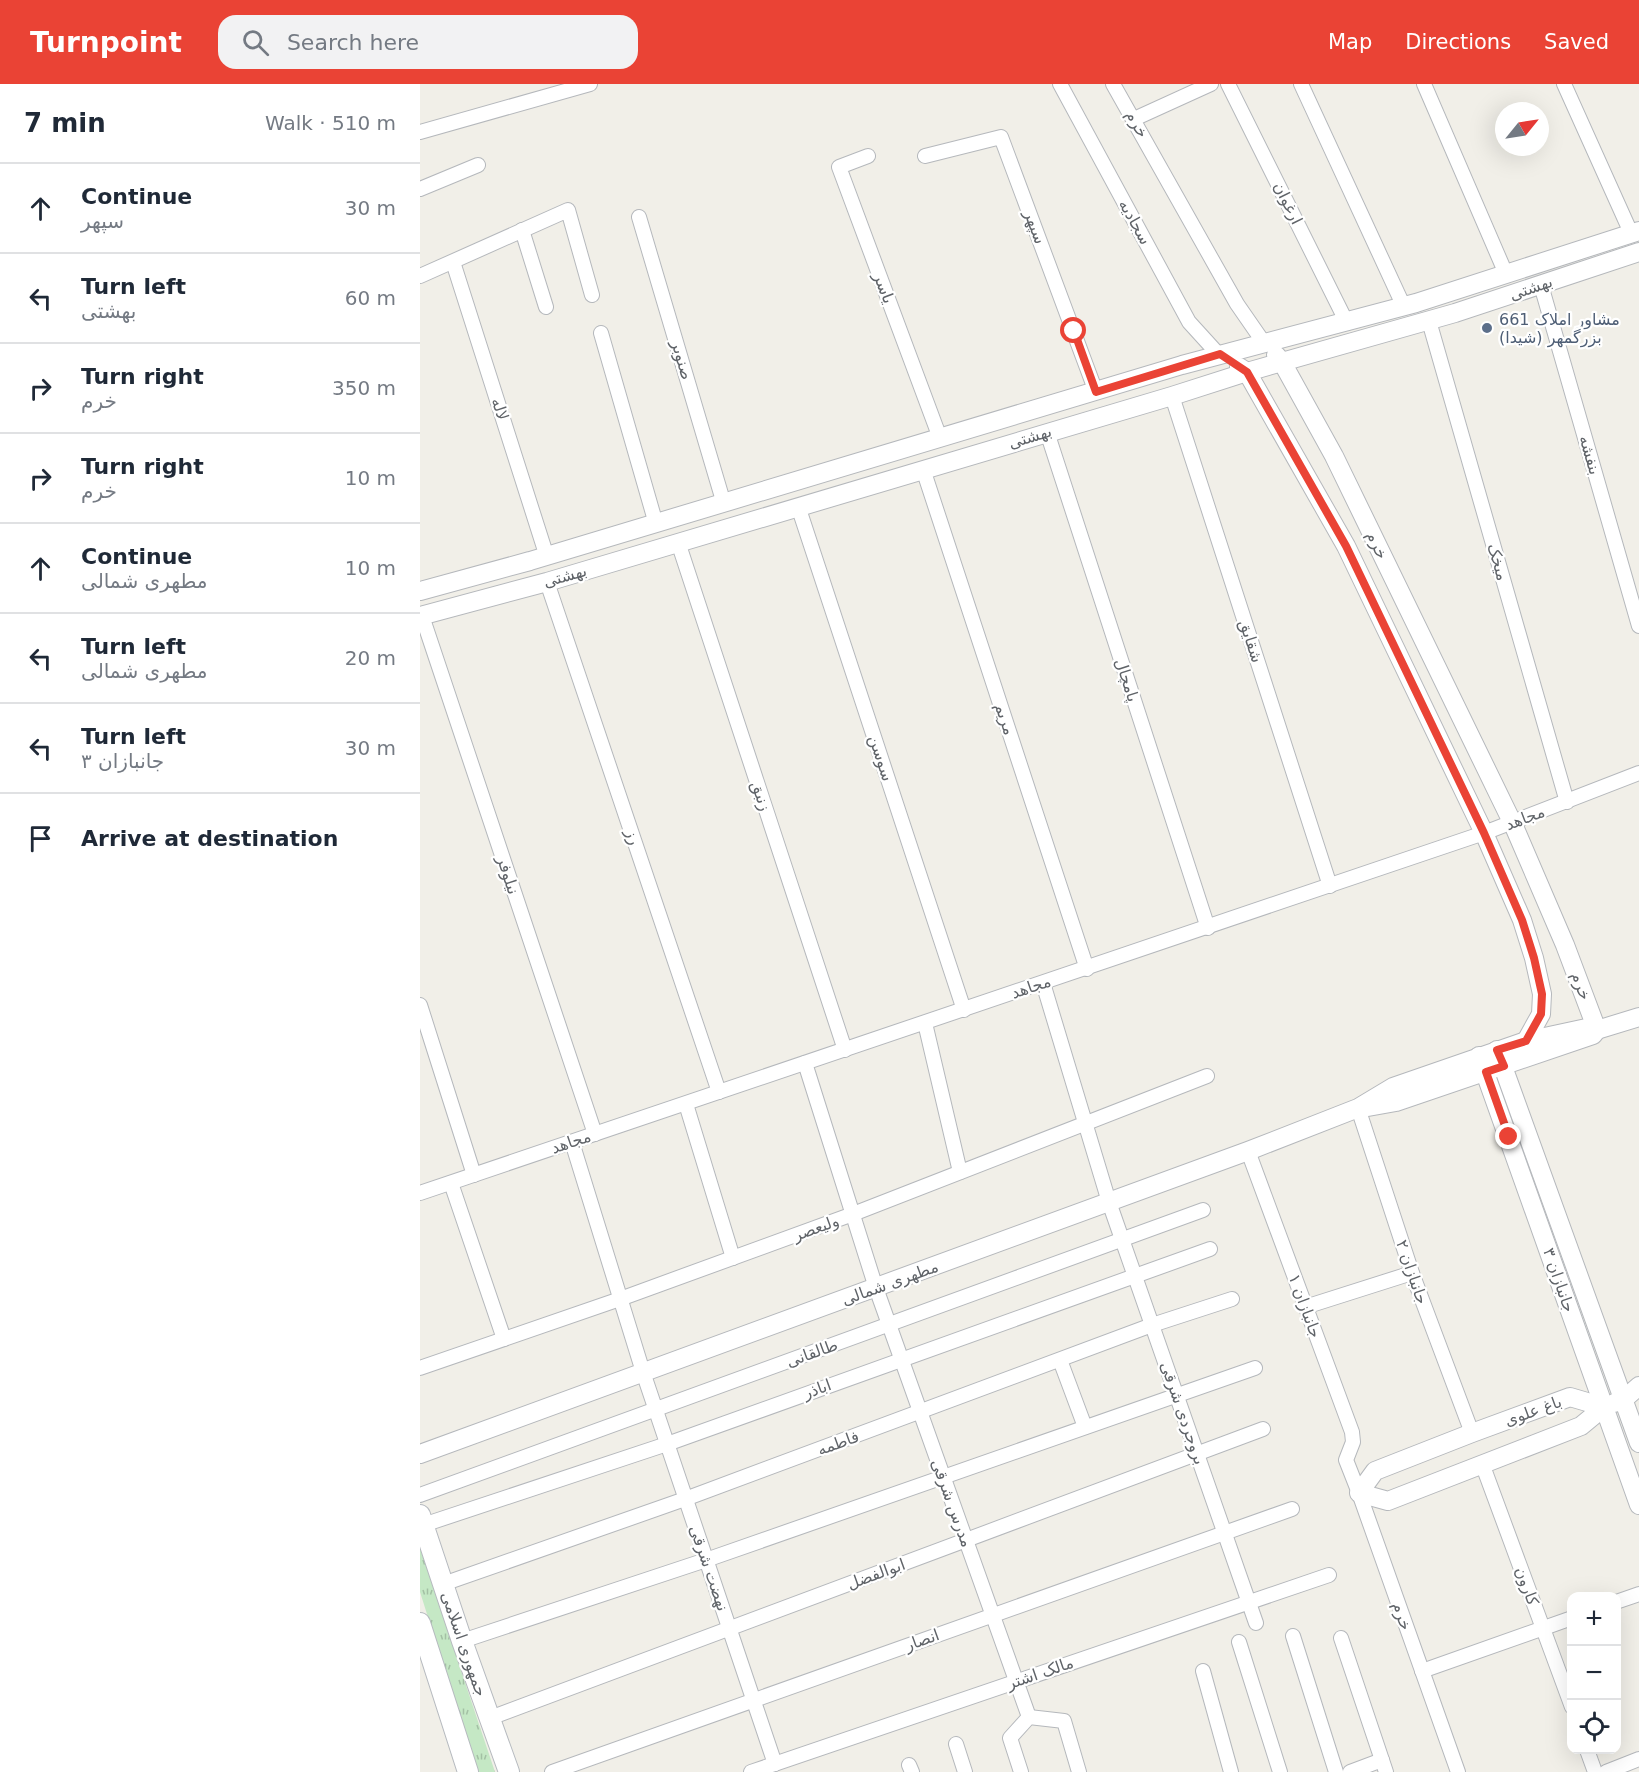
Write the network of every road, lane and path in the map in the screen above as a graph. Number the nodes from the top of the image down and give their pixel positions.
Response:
1 (590, 84) edge
2 (1060, 84) edge
3 (1113, 84) edge
4 (1211, 84) edge
5 (1228, 84) edge
6 (1301, 84) edge
7 (1424, 84) edge
8 (1564, 84) edge
9 (1134, 119) junction
10 (420, 132) edge
11 (868, 156) dead end
12 (925, 156) dead end
13 (478, 165) dead end
14 (420, 189) edge
15 (639, 217) dead end
16 (522, 230) junction
17 (1635, 232) edge
18 (1639, 252) edge
19 (453, 262) junction
20 (1506, 274) junction
21 (420, 276) edge
22 (1541, 285) junction
23 (592, 295) dead end
24 (546, 307) dead end
25 (1404, 307) junction
26 (1429, 321) junction
27 (1347, 323) junction
28 (601, 333) dead end
29 (1264, 343) junction
30 (1220, 354) junction
31 (1282, 363) junction
32 (1247, 372) junction
33 (1096, 392) junction
34 (1172, 396) junction
35 (1047, 432) junction
36 (940, 438) junction
37 (923, 469) junction
38 (724, 504) junction
39 (798, 506) junction
40 (656, 524) junction
41 (678, 542) junction
42 (547, 556) junction
43 (547, 582) junction
44 (420, 591) edge
45 (421, 616) edge
46 (1639, 626) edge
47 (1639, 773) edge
48 (1567, 802) junction
49 (1512, 824) junction
50 (1484, 833) junction
51 (1330, 886) junction
52 (1208, 928) junction
53 (1087, 969) junction
54 (1043, 983) junction
55 (420, 1005) edge
56 (964, 1010) junction
57 (1639, 1017) edge
58 (925, 1023) junction
59 (1597, 1030) junction
60 (1526, 1041) junction
61 (845, 1050) junction
62 (1500, 1058) junction
63 (805, 1063) junction
64 (1482, 1064) junction
65 (1207, 1076) dead end
66 (719, 1092) junction
67 (686, 1104) junction
68 (1358, 1108) junction
69 (1084, 1124) junction
70 (1527, 1131) junction
71 (594, 1134) junction
72 (1509, 1137) junction
73 (572, 1142) junction
74 (1248, 1151) junction
75 (960, 1172) junction
76 (474, 1175) junction
77 (451, 1183) junction
78 (420, 1193) edge
79 (1110, 1202) junction
80 (1203, 1210) dead end
81 (853, 1215) junction
82 (1122, 1239) junction
83 (1210, 1249) dead end
84 (733, 1258) junction
85 (1412, 1273) junction
86 (1135, 1275) junction
87 (876, 1288) junction
88 (620, 1299) junction
89 (1232, 1299) dead end
90 (1305, 1307) junction
91 (889, 1324) junction
92 (1152, 1325) junction
93 (504, 1339) junction
94 (901, 1359) junction
95 (1060, 1360) junction
96 (420, 1368) edge
97 (1255, 1368) dead end
98 (643, 1372) junction
99 (1639, 1386) edge
100 (1177, 1395) junction
101 (1631, 1402) edge
102 (1604, 1407) junction
103 (655, 1410) junction
104 (920, 1413) junction
105 (1085, 1427) junction
106 (1263, 1429) dead end
107 (1472, 1433) junction
108 (1639, 1443) edge
109 (667, 1444) junction
110 (420, 1454) edge
111 (1197, 1454) junction
112 (1346, 1460) joint
113 (1483, 1466) junction
114 (944, 1477) junction
115 (1359, 1493) junction
116 (420, 1495) edge
117 (686, 1499) junction
118 (1639, 1505) edge
119 (1292, 1509) dead end
120 (422, 1520) edge
121 (1224, 1533) junction
122 (966, 1540) junction
123 (706, 1560) junction
124 (1329, 1575) dead end
125 (443, 1584) junction
126 (1639, 1594) edge
127 (1621, 1601) edge
128 (1248, 1602) junction
129 (993, 1615) junction
130 (1567, 1620) edge
131 (420, 1623) edge
132 (1256, 1623) dead end
133 (1543, 1628) junction
134 (729, 1629) junction
135 (1293, 1636) dead end
136 (1341, 1638) dead end
137 (462, 1641) junction
138 (1239, 1642) dead end
139 (1203, 1671) dead end
140 (1422, 1671) junction
141 (1016, 1681) junction
142 (753, 1700) junction
143 (1569, 1700) edge
144 (1029, 1717) junction
145 (490, 1718) junction
146 (956, 1744) dead end
147 (1589, 1754) edge
148 (1639, 1759) edge
149 (775, 1764) junction
150 (1384, 1766) edge
151 (468, 1772) edge
152 (509, 1772) edge
153 (552, 1772) edge
154 (751, 1772) edge
155 (965, 1772) edge
156 (1020, 1772) edge
157 (1079, 1772) edge
158 (1231, 1772) edge
159 (1281, 1772) edge
160 (1336, 1772) edge
161 (1350, 1772) edge
162 (1458, 1772) edge
163 (1595, 1772) edge
164 (1606, 1772) edge

1 - 10 street
2 - 30 street, سجادیه
3 - 9 street, خرم
4 - 9 street
5 - 27 street, ارغوان
6 - 25 street
7 - 20 street
8 - 17 street
9 - 29 street, خرم
11 - 36 street, یاسر
12 - 33 street, سپهر
13 - 14 street
15 - 38 street, صنوبر
16 - 19 street
16 - 23 street
16 - 24 street
17 - 20 street, بهشتی
18 - 22 street, بهشتی
19 - 21 street
19 - 42 street, لاله
20 - 25 street, بهشتی
22 - 26 street, بهشتی
22 - 46 street, بنفشه
25 - 27 street, بهشتی
26 - 31 street, بهشتی
26 - 48 street, میخک
27 - 29 street, بهشتی
28 - 40 street
29 - 30 street, بهشتی
29 - 31 street, خرم
30 - 32 street, خرم
30 - 33 street, بهشتی
31 - 32 street, بهشتی
31 - 49 street, خرم
32 - 34 street, بهشتی
32 - 50 street, خرم
33 - 36 street, بهشتی
34 - 35 street, بهشتی
34 - 51 street, شقایق
35 - 37 street, بهشتی
35 - 52 street, پامچال
36 - 38 street, بهشتی
37 - 39 street, بهشتی
37 - 53 street, مریم
38 - 40 street, بهشتی
39 - 41 street, بهشتی
39 - 56 street, سوسن
40 - 42 street, بهشتی
41 - 43 street, بهشتی
41 - 61 street, زنبق
42 - 44 street, بهشتی
43 - 45 street, بهشتی
43 - 66 street, رز
45 - 71 street, نیلوفر
47 - 48 street, مجاهد
48 - 49 street, مجاهد
49 - 50 street, مجاهد
49 - 59 street, خرم
50 - 51 street, مجاهد
50 - 60 street, خرم
51 - 52 street, مجاهد
52 - 53 street, مجاهد
53 - 54 street, مجاهد
54 - 56 street, مجاهد
54 - 69 street, بروجردی شرقی
55 - 76 street
56 - 58 street, مجاهد
57 - 59 street
58 - 61 street, مجاهد
58 - 75 street
59 - 60 street, مطهری شمالی
59 - 62 street, مطهری شمالی
60 - 62 street, مطهری شمالی
61 - 63 street, مجاهد
62 - 64 street, مطهری شمالی
62 - 70 street, جانبازان ۳
63 - 66 street, مجاهد
63 - 81 street, مدرس شرقی
64 - 68 street, مطهری شمالی
64 - 72 street, جانبازان ۳
65 - 69 street, ولیعصر
66 - 67 street, مجاهد
67 - 71 street, مجاهد
67 - 84 street
68 - 74 street, مطهری شمالی
68 - 85 street, جانبازان ۲
69 - 75 street, ولیعصر
69 - 79 street, بروجردی شرقی
70 - 72 street
70 - 101 street, جانبازان ۳
71 - 73 street, مجاهد
72 - 102 street, جانبازان ۳
73 - 76 street, مجاهد
73 - 88 street, نهضت شرقی
74 - 79 street, مطهری شمالی
74 - 90 street, جانبازان ۱
75 - 81 street, ولیعصر
76 - 77 street, مجاهد
77 - 78 street, مجاهد
77 - 93 street
79 - 82 street, بروجردی شرقی
79 - 87 street, مطهری شمالی
80 - 82 street, طالقانی
81 - 84 street, ولیعصر
81 - 87 street, مدرس شرقی
82 - 86 street, بروجردی شرقی
82 - 91 street, طالقانی
83 - 86 street, اباذر
84 - 88 street, ولیعصر
85 - 90 street
85 - 107 street, جانبازان ۲
86 - 92 street, بروجردی شرقی
86 - 94 street, اباذر
87 - 91 street, مدرس شرقی
87 - 98 street, مطهری شمالی
88 - 93 street, ولیعصر
88 - 98 street, نهضت شرقی
89 - 92 street, فاطمه
90 - 112 street, جانبازان ۱
91 - 94 street, مدرس شرقی
91 - 103 street, طالقانی
92 - 95 street, فاطمه
92 - 100 street, بروجردی شرقی
93 - 96 street, ولیعصر
94 - 104 street, مدرس شرقی
94 - 109 street, اباذر
95 - 104 street, فاطمه
95 - 105 street
97 - 100 street
98 - 103 street, نهضت شرقی
98 - 110 street, مطهری شمالی
99 - 101 street
100 - 105 street
100 - 111 street, بروجردی شرقی
101 - 102 street
101 - 108 street, جانبازان ۳
102 - 107 street, باغ علوی
102 - 113 street, باغ علوی
102 - 118 street, جانبازان ۳
103 - 109 street, نهضت شرقی
103 - 116 street, طالقانی
104 - 114 street, مدرس شرقی
104 - 117 street, فاطمه
105 - 114 street
106 - 111 street, ابوالفضل
107 - 115 street, باغ علوی
109 - 117 street, نهضت شرقی
109 - 120 street, اباذر
111 - 121 street, بروجردی شرقی
111 - 122 street, ابوالفضل
112 - 115 street, خرم
113 - 115 street, باغ علوی
113 - 133 street, کارون
114 - 122 street, مدرس شرقی
114 - 123 street
115 - 140 street, خرم
117 - 123 street, نهضت شرقی
117 - 125 street, فاطمه
119 - 121 street, انصار
120 - 125 main road, جمهوری اسلامی
121 - 128 street, بروجردی شرقی
121 - 129 street, انصار
122 - 129 street, مدرس شرقی
122 - 134 street, ابوالفضل
123 - 134 street, نهضت شرقی
123 - 137 street
124 - 128 street, مالک اشتر
125 - 137 main road, جمهوری اسلامی
126 - 127 street
128 - 132 street, بروجردی شرقی
128 - 141 street, مالک اشتر
129 - 141 street, مدرس شرقی
129 - 142 street, انصار
130 - 133 street
131 - 151 main road
133 - 140 street
133 - 143 street, کارون
134 - 142 street, نهضت شرقی
134 - 145 street, ابوالفضل
135 - 160 street
136 - 150 street
137 - 145 main road, جمهوری اسلامی
138 - 159 street
139 - 158 street
140 - 162 street, خرم
141 - 144 street, مدرس شرقی
141 - 149 street, مالک اشتر
142 - 149 street, نهضت شرقی
142 - 153 street, انصار
144 - 156 street
144 - 157 street
145 - 152 main road, جمهوری اسلامی
146 - 155 street
147 - 163 street
148 - 164 street
149 - 154 street, مالک اشتر
150 - 161 street

